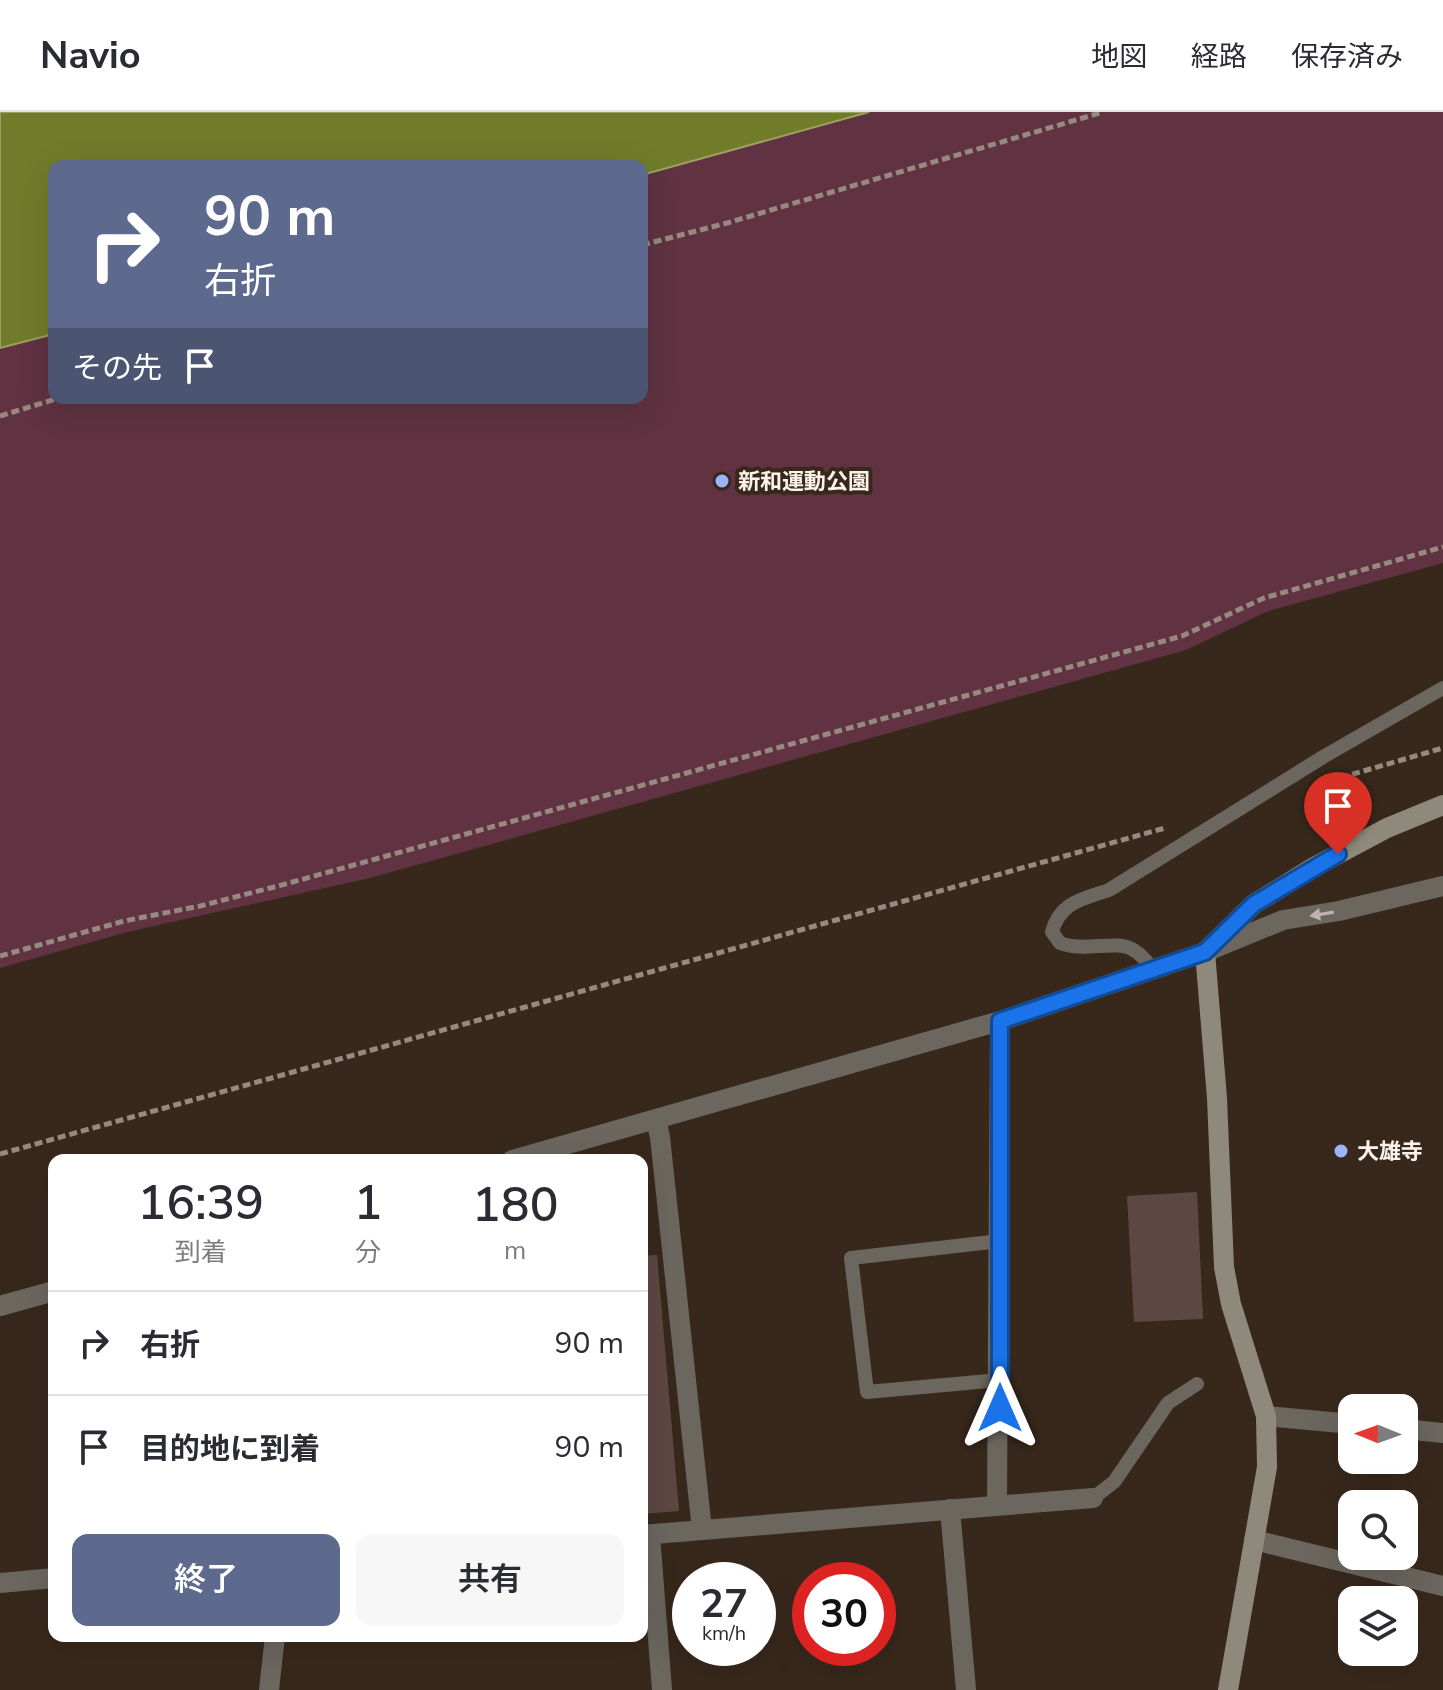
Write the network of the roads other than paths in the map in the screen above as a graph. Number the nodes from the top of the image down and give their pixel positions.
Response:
1 (1443, 688) edge
2 (1443, 805) edge
3 (1443, 886) edge
4 (1205, 952) junction
5 (1153, 969) junction
6 (1000, 1021) junction
7 (656, 1119) junction
8 (533, 1154) edge
9 (1000, 1241) junction
10 (48, 1293) edge
11 (0, 1306) edge
12 (1000, 1380) junction
13 (1197, 1384) dead end
14 (1266, 1416) junction
15 (1338, 1423) edge
16 (1418, 1430) edge
17 (1443, 1433) edge
18 (1093, 1498) joint
19 (997, 1504) junction
20 (950, 1509) junction
21 (702, 1530) junction
22 (648, 1535) edge
23 (1254, 1540) junction
24 (648, 1554) edge
25 (48, 1579) edge
26 (0, 1583) edge
27 (1443, 1586) edge
28 (274, 1642) edge
29 (269, 1690) edge
30 (662, 1690) edge
31 (966, 1690) edge
32 (1228, 1690) edge

1 - 5 lane
2 - 4 street
3 -> 4 street
4 - 5 street
4 - 14 street
5 - 6 street
6 - 7 street
6 - 9 street
7 - 8 street
7 - 21 street
9 - 12 street
9 - 12 lane
10 - 11 street
12 - 19 street
13 - 18 lane
14 - 15 street
14 - 23 street
16 - 17 street
18 - 19 street
19 - 20 street
20 - 21 street
20 - 31 street
21 - 22 street
23 - 27 street
23 - 32 street
24 - 30 street
25 - 26 street
28 - 29 street

